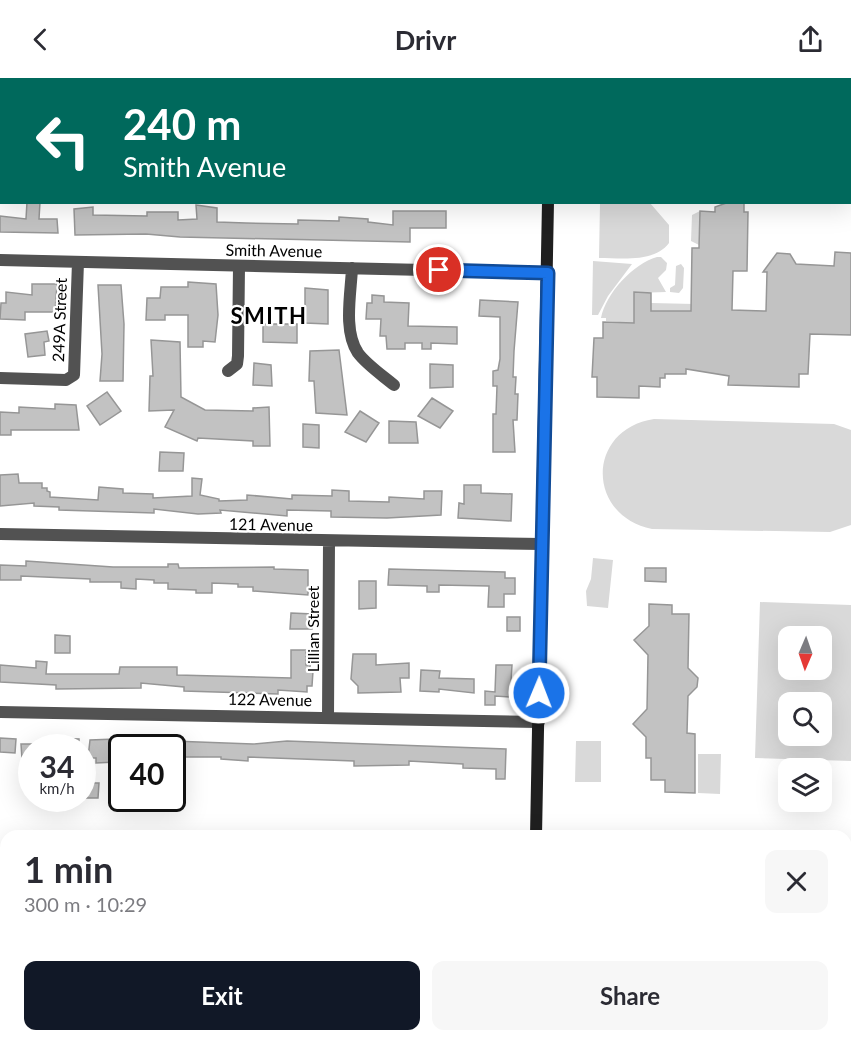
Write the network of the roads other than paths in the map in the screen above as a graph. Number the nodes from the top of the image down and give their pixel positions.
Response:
1 (548, 204) edge
2 (0, 260) edge
3 (78, 262) junction
4 (239, 266) junction
5 (352, 268) junction
6 (548, 273) junction
7 (228, 371) dead end
8 (0, 378) edge
9 (394, 385) dead end
10 (0, 534) edge
11 (329, 542) junction
12 (541, 544) junction
13 (0, 712) edge
14 (328, 717) junction
15 (539, 722) junction
16 (536, 830) edge

1 - 6 street
2 - 3 street, Smith Avenue
3 - 4 street, Smith Avenue
3 - 8 street, 249A Street
4 - 5 street, Smith Avenue
4 - 7 street
5 - 6 street, Smith Avenue
5 - 9 street
6 - 12 street
10 - 11 street, 121 Avenue
11 - 12 street, 121 Avenue
11 - 14 street, Lillian Street
12 - 15 street
13 - 14 street, 122 Avenue
14 - 15 street, 122 Avenue
15 - 16 street

